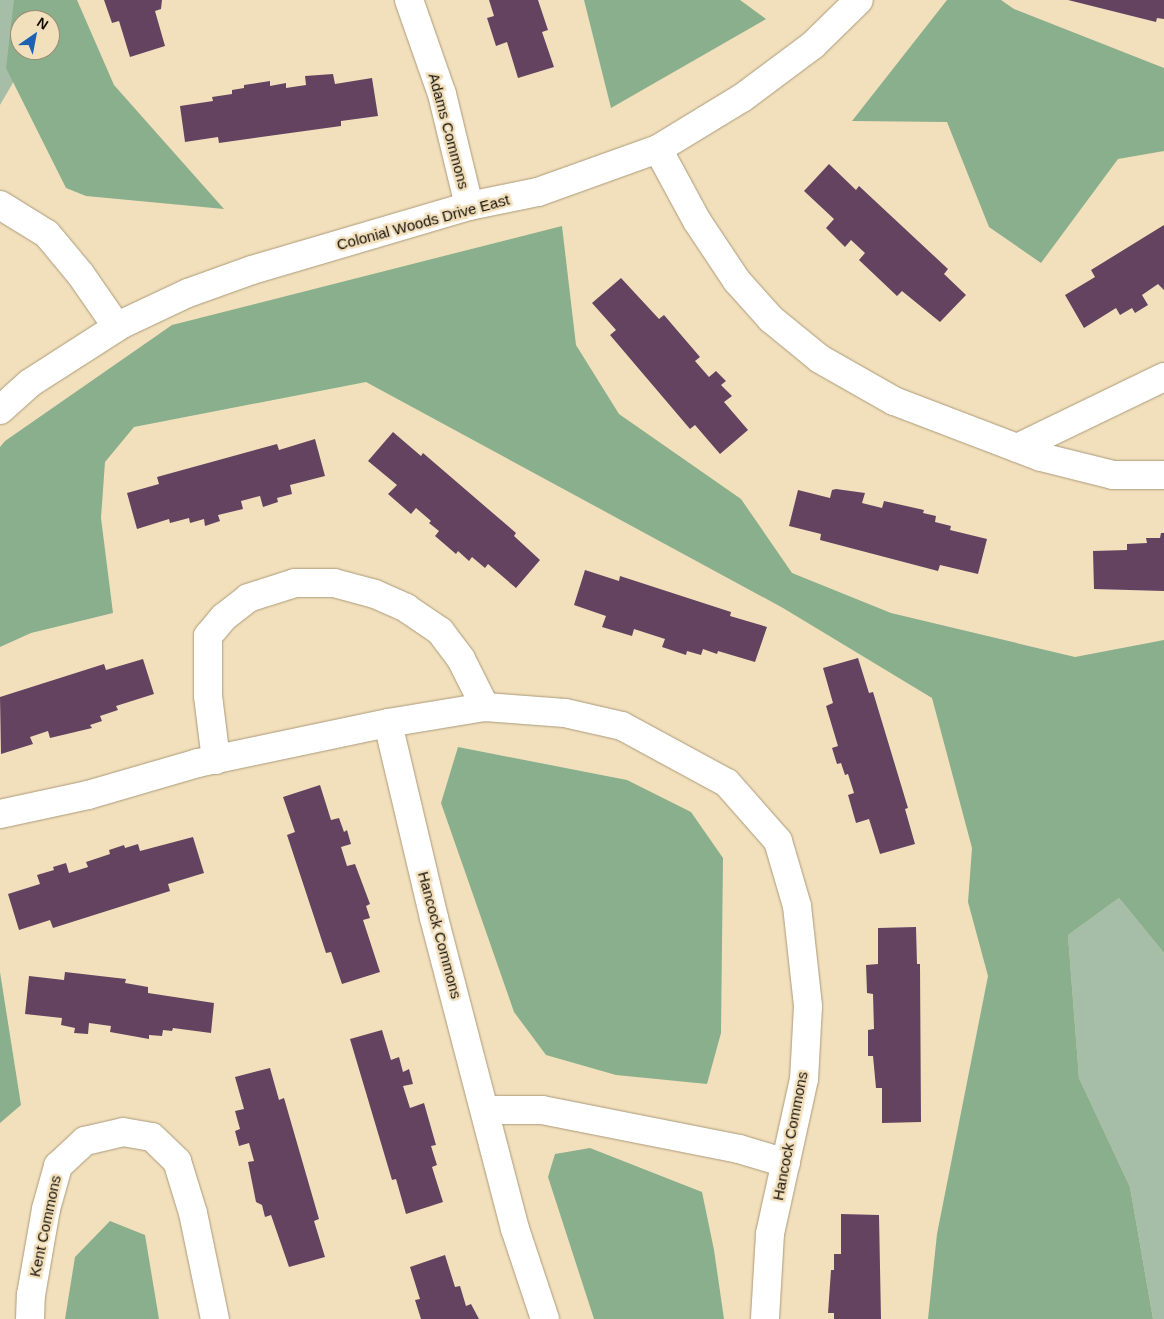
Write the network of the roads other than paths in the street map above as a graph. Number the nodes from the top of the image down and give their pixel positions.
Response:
1 (409, 0) edge
2 (859, 0) edge
3 (658, 149) junction
4 (0, 205) edge
5 (468, 206) junction
6 (117, 327) junction
7 (1164, 377) edge
8 (0, 410) edge
9 (1017, 448) junction
10 (1164, 475) edge
11 (484, 707) junction
12 (388, 723) junction
13 (216, 760) junction
14 (0, 814) edge
15 (486, 1110) junction
16 (786, 1163) junction
17 (30, 1319) edge
18 (215, 1319) edge
19 (545, 1319) edge
20 (765, 1319) edge

1 - 5 street, Adams Commons
2 - 3 street, Colonial Woods Drive East
3 - 5 street, Colonial Woods Drive East
3 - 9 street
4 - 6 street
5 - 6 street, Colonial Woods Drive East
6 - 8 street, Colonial Woods Drive East
7 - 9 street
9 - 10 street
11 - 12 street, Hancock Commons
11 - 13 street
11 - 16 street, Hancock Commons
12 - 13 street, Hancock Commons
12 - 15 street, Hancock Commons
13 - 14 street, Hancock Commons
15 - 16 street
15 - 19 street, Hancock Commons
16 - 20 street, Hancock Commons
17 - 18 street, Kent Commons

